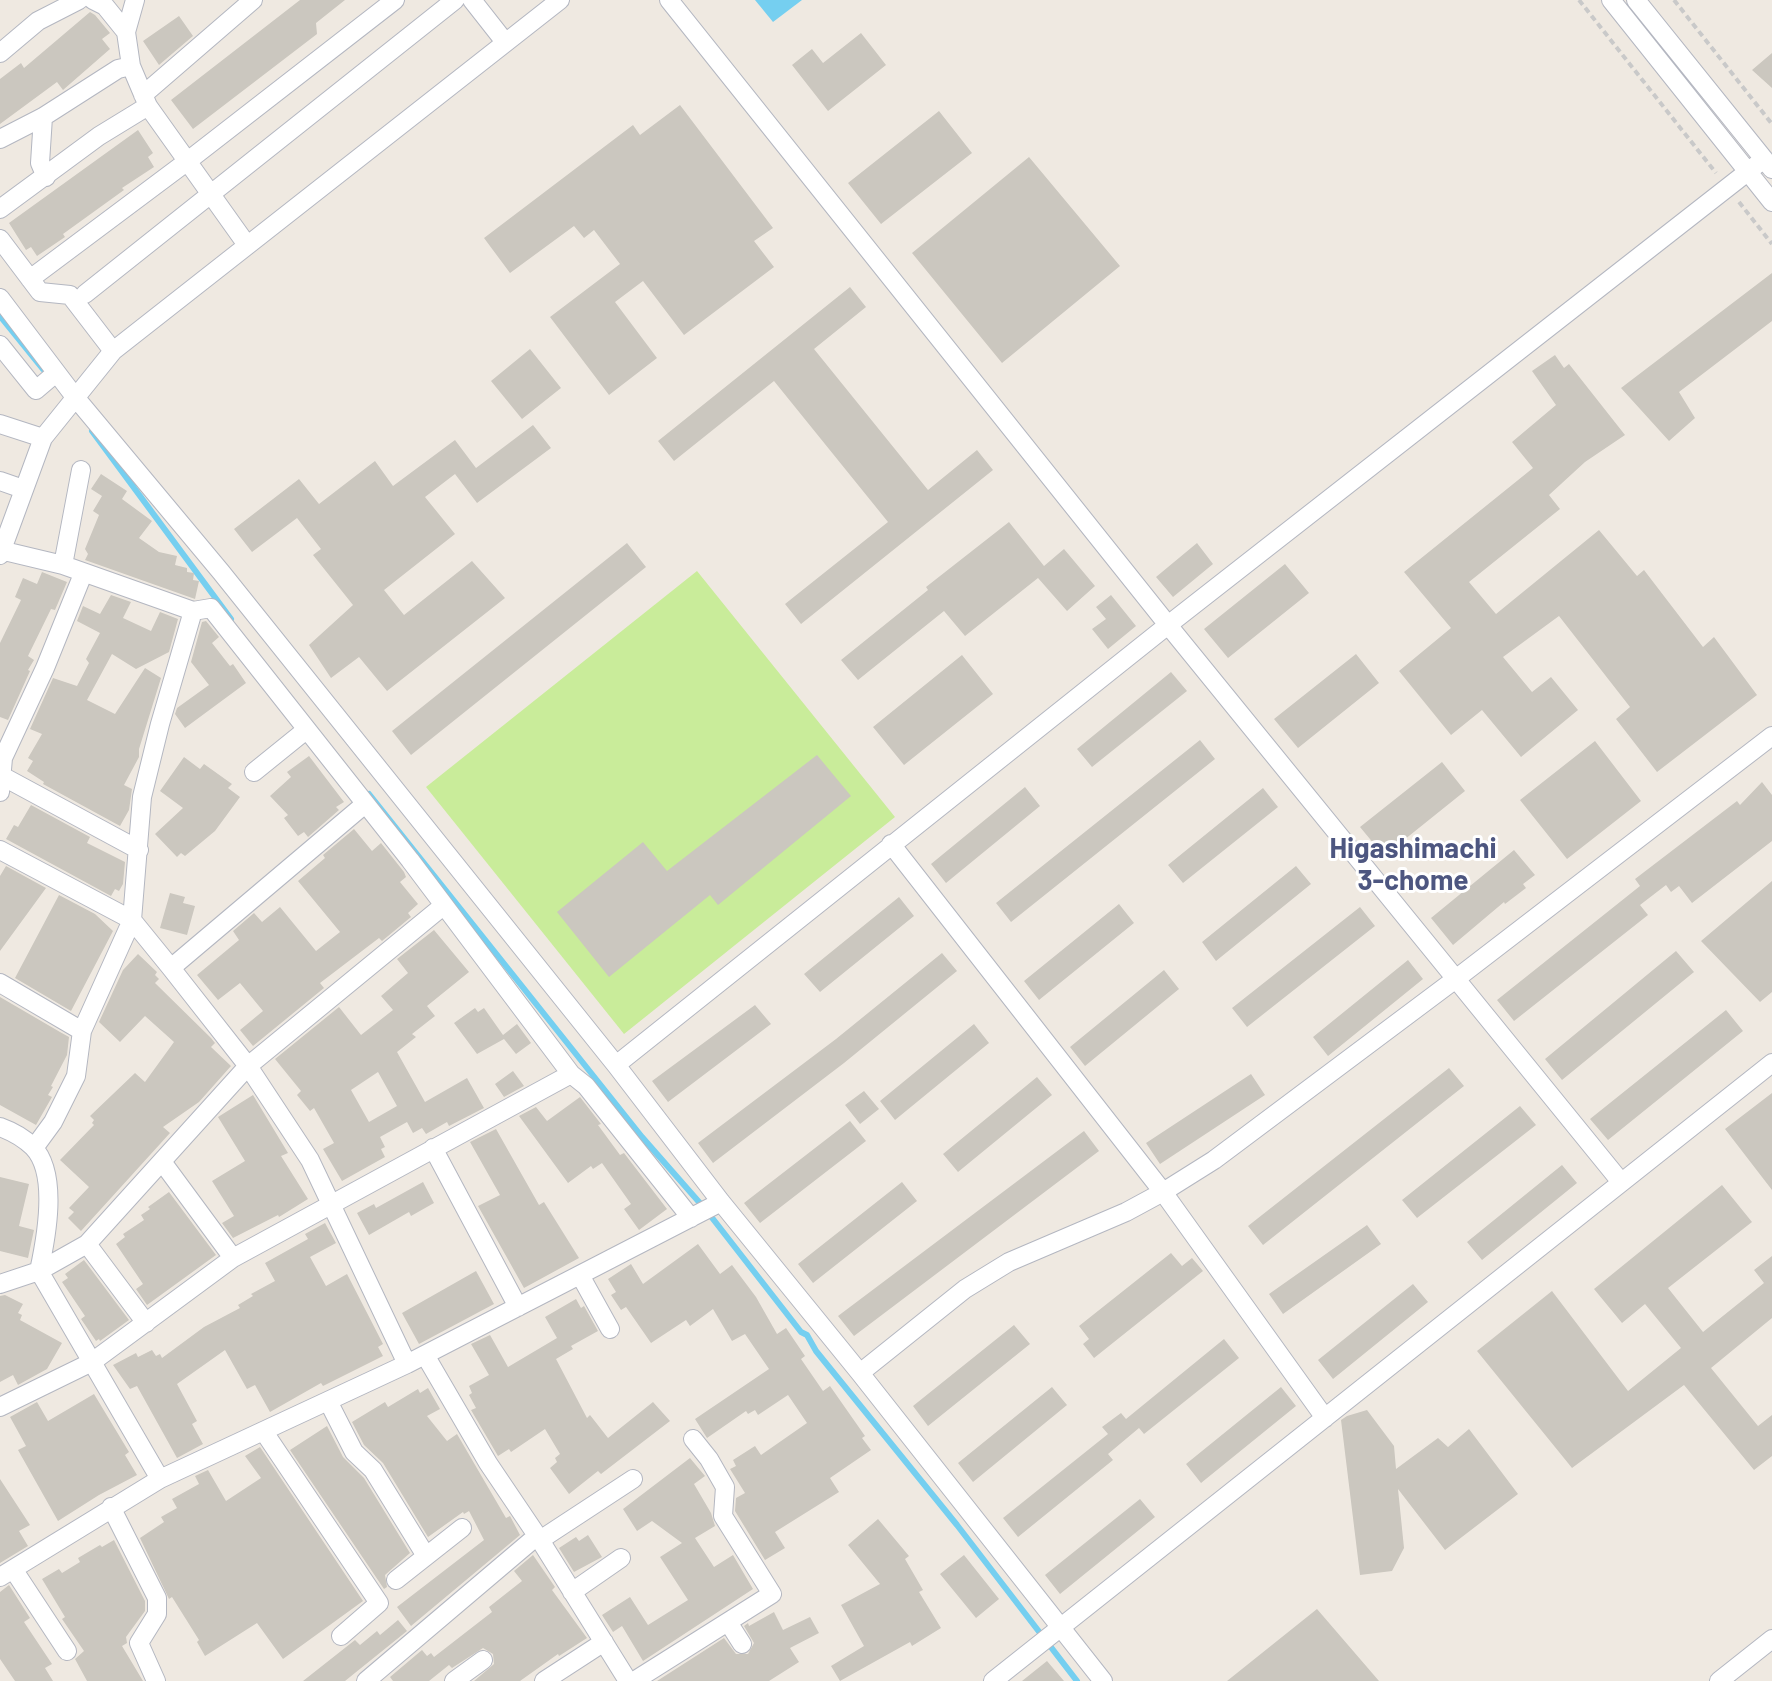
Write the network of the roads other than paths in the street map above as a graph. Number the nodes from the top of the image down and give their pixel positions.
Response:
1 (79, 0) edge
2 (93, 0) edge
3 (135, 0) edge
4 (253, 0) edge
5 (395, 0) edge
6 (455, 0) edge
7 (472, 0) edge
8 (560, 0) edge
9 (669, 0) edge
10 (1611, 0) edge
11 (1636, 0) edge
12 (126, 32) junction
13 (505, 42) junction
14 (0, 53) edge
15 (131, 66) junction
16 (146, 100) junction
17 (43, 117) junction
18 (0, 139) edge
19 (189, 160) junction
20 (1768, 164) edge
21 (1749, 171) junction
22 (46, 177) junction
23 (211, 193) junction
24 (1772, 202) edge
25 (0, 209) edge
26 (0, 239) edge
27 (247, 245) junction
28 (30, 279) junction
29 (85, 294) dead end
30 (0, 298) edge
31 (0, 345) edge
32 (113, 351) junction
33 (56, 373) junction
34 (75, 397) junction
35 (0, 424) edge
36 (43, 438) junction
37 (81, 470) dead end
38 (0, 481) edge
39 (23, 489) junction
40 (1, 552) edge
41 (63, 565) junction
42 (83, 574) junction
43 (193, 611) junction
44 (1168, 625) junction
45 (306, 730) junction
46 (1772, 736) edge
47 (254, 772) dead end
48 (1, 784) edge
49 (365, 804) junction
50 (435, 839) junction
51 (891, 844) junction
52 (0, 850) edge
53 (139, 850) junction
54 (410, 860) junction
55 (443, 906) junction
56 (132, 920) junction
57 (171, 968) junction
58 (1457, 978) junction
59 (0, 983) edge
60 (82, 1031) junction
61 (1772, 1063) edge
62 (616, 1065) junction
63 (248, 1066) junction
64 (571, 1074) junction
65 (0, 1127) edge
66 (34, 1148) junction
67 (433, 1148) junction
68 (163, 1163) junction
69 (1621, 1182) junction
70 (1163, 1192) junction
71 (721, 1202) junction
72 (332, 1203) junction
73 (691, 1218) junction
74 (87, 1244) junction
75 (233, 1258) junction
76 (39, 1271) junction
77 (580, 1275) junction
78 (0, 1284) edge
79 (518, 1307) junction
80 (146, 1323) junction
81 (610, 1329) dead end
82 (425, 1355) junction
83 (92, 1362) junction
84 (407, 1364) junction
85 (860, 1373) junction
86 (328, 1401) junction
87 (0, 1407) edge
88 (1325, 1418) junction
89 (264, 1432) junction
90 (693, 1439) dead end
91 (160, 1479) junction
92 (633, 1479) dead end
93 (111, 1507) junction
94 (462, 1528) dead end
95 (538, 1538) junction
96 (426, 1556) junction
97 (621, 1558) dead end
98 (6, 1573) edge
99 (396, 1580) dead end
100 (572, 1592) junction
101 (728, 1622) junction
102 (1060, 1627) junction
103 (341, 1636) dead end
104 (1772, 1639) edge
105 (604, 1642) junction
106 (742, 1644) dead end
107 (67, 1651) dead end
108 (483, 1660) dead end
109 (372, 1679) edge
110 (156, 1681) edge
111 (454, 1681) edge
112 (544, 1681) edge
113 (631, 1681) edge
114 (993, 1681) edge
115 (1103, 1681) edge
116 (1719, 1681) edge

1 - 14 street
2 - 12 street
3 - 12 street
4 - 16 street
5 - 19 street
6 - 23 street
7 - 13 street
8 - 13 street
9 - 44 street
10 - 21 street
11 - 20 street
12 - 15 street
13 - 27 street
15 - 16 street
15 - 17 street
16 - 19 street
16 - 22 street
17 - 18 street
17 - 22 street
19 - 23 street
19 - 28 street
20 - 21 street
21 - 24 street
21 - 44 street
22 - 25 street
23 - 27 street
23 - 29 street
26 - 28 street
27 - 32 street
28 - 32 street
30 - 33 street
31 - 33 street
32 - 34 street
33 - 34 street
34 - 36 street
34 - 50 street
35 - 36 street
36 - 39 street
37 - 41 street
38 - 39 street
39 - 40 street
40 - 41 street
41 - 42 street
42 - 43 street
42 - 48 street
43 - 45 street
43 - 53 street
44 - 51 street
44 - 58 street
45 - 47 street
45 - 49 street
46 - 58 street
48 - 53 street
49 - 54 street
49 - 57 street
50 - 54 street
50 - 62 street
51 - 62 street
51 - 70 street
52 - 56 street
53 - 56 street
54 - 55 street
55 - 63 street
55 - 64 street
56 - 57 street
56 - 60 street
57 - 63 street
58 - 69 street
58 - 70 street
59 - 60 street
60 - 66 street
61 - 69 street
62 - 71 street
63 - 68 street
63 - 72 street
64 - 67 street
64 - 73 street
65 - 66 street
66 - 76 street
67 - 72 street
67 - 79 street
68 - 74 street
68 - 75 street
69 - 88 street
70 - 85 street
70 - 88 street
71 - 73 street
71 - 85 street
72 - 75 street
72 - 84 street
73 - 77 street
74 - 76 street
74 - 80 street
75 - 80 street
76 - 78 street
76 - 83 street
77 - 79 street
77 - 81 street
79 - 82 street
80 - 83 street
82 - 84 street
82 - 95 street
83 - 87 street
83 - 91 street
84 - 86 street
85 - 102 street
86 - 89 street
86 - 96 street
88 - 102 street
89 - 91 street
89 - 103 street
90 - 101 street
91 - 93 street
92 - 95 street
93 - 98 street
93 - 110 street
94 - 96 street
95 - 100 street
95 - 109 street
96 - 99 street
97 - 100 street
98 - 107 street
100 - 105 street
101 - 106 street
101 - 113 street
102 - 114 street
102 - 115 street
104 - 116 street
105 - 112 street
105 - 113 street
108 - 111 street

